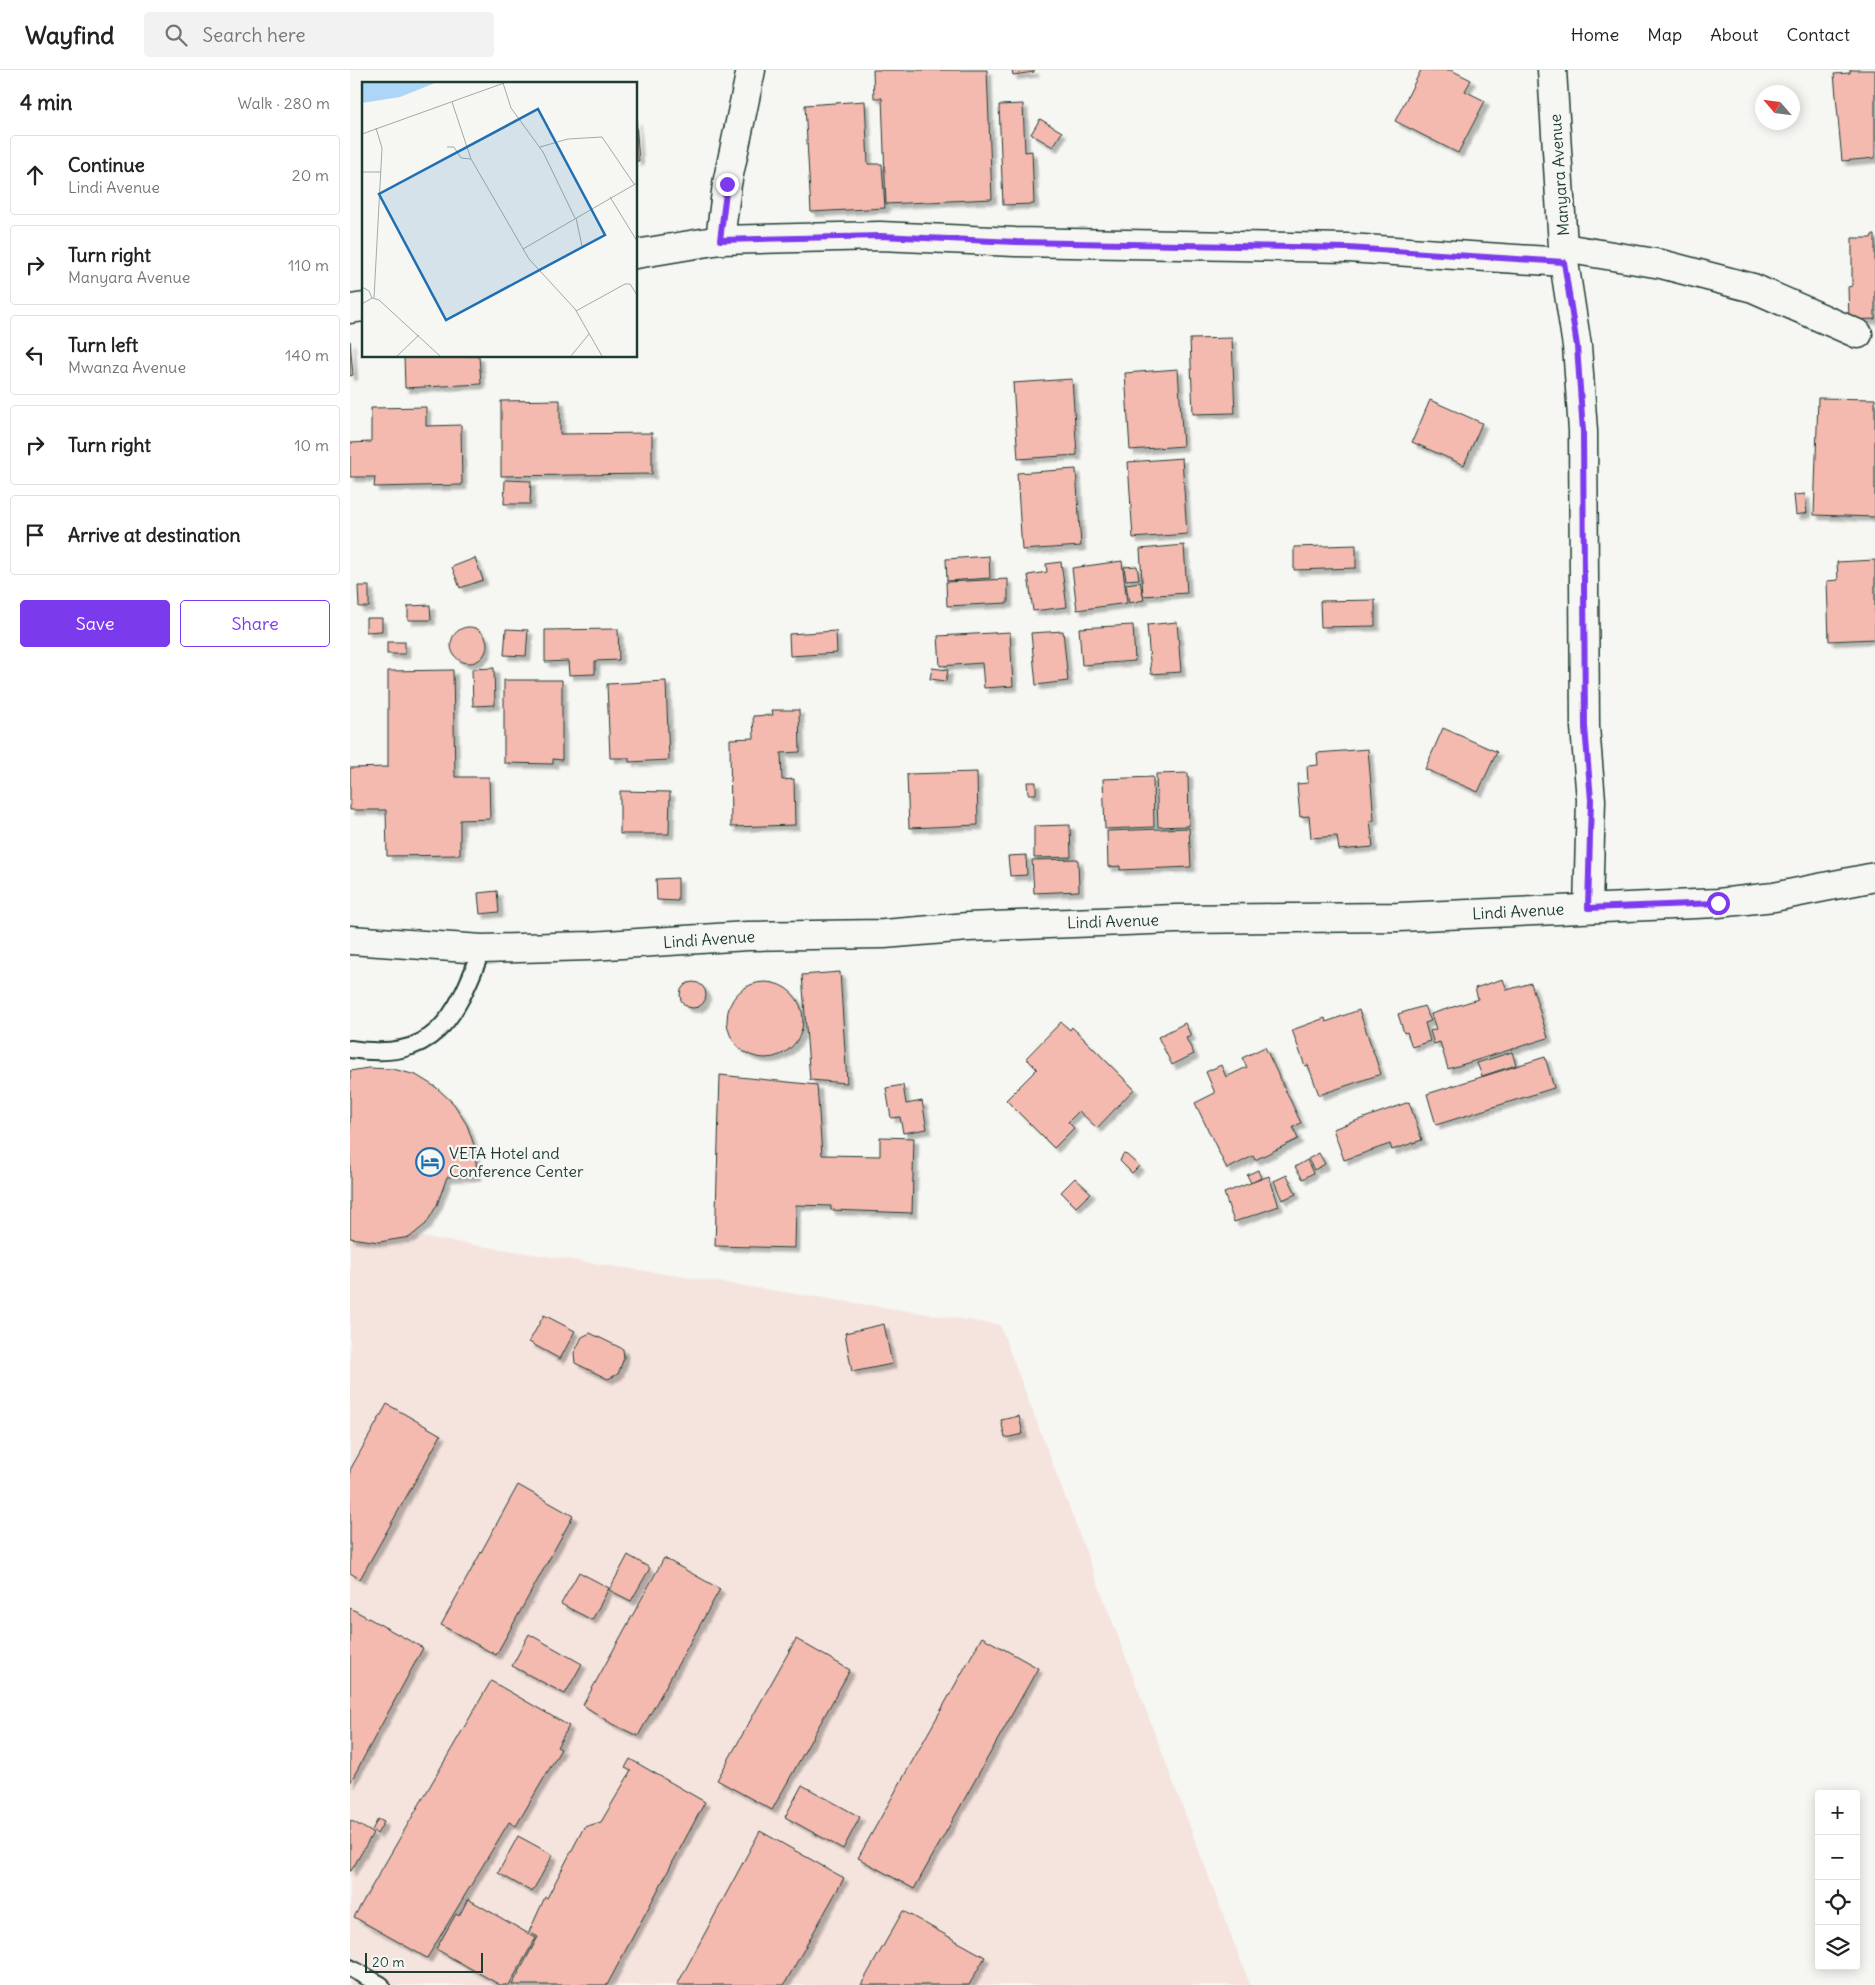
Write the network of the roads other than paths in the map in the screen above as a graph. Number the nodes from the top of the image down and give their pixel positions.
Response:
1 (751, 70) edge
2 (1552, 70) edge
3 (720, 240) junction
4 (638, 254) edge
5 (1564, 255) junction
6 (1858, 334) dead end
7 (1875, 877) edge
8 (1588, 908) junction
9 (350, 940) edge
10 (482, 949) junction
11 (350, 1049) edge
12 (350, 1968) edge
13 (381, 1985) edge

1 - 3 street
2 - 5 street, Manyara Avenue
3 - 4 street
3 - 5 street
5 - 6 street
5 - 8 street, Manyara Avenue
7 - 8 street, Lindi Avenue
8 - 10 street, Lindi Avenue
9 - 10 street, Lindi Avenue
10 - 11 lane
12 - 13 lane

